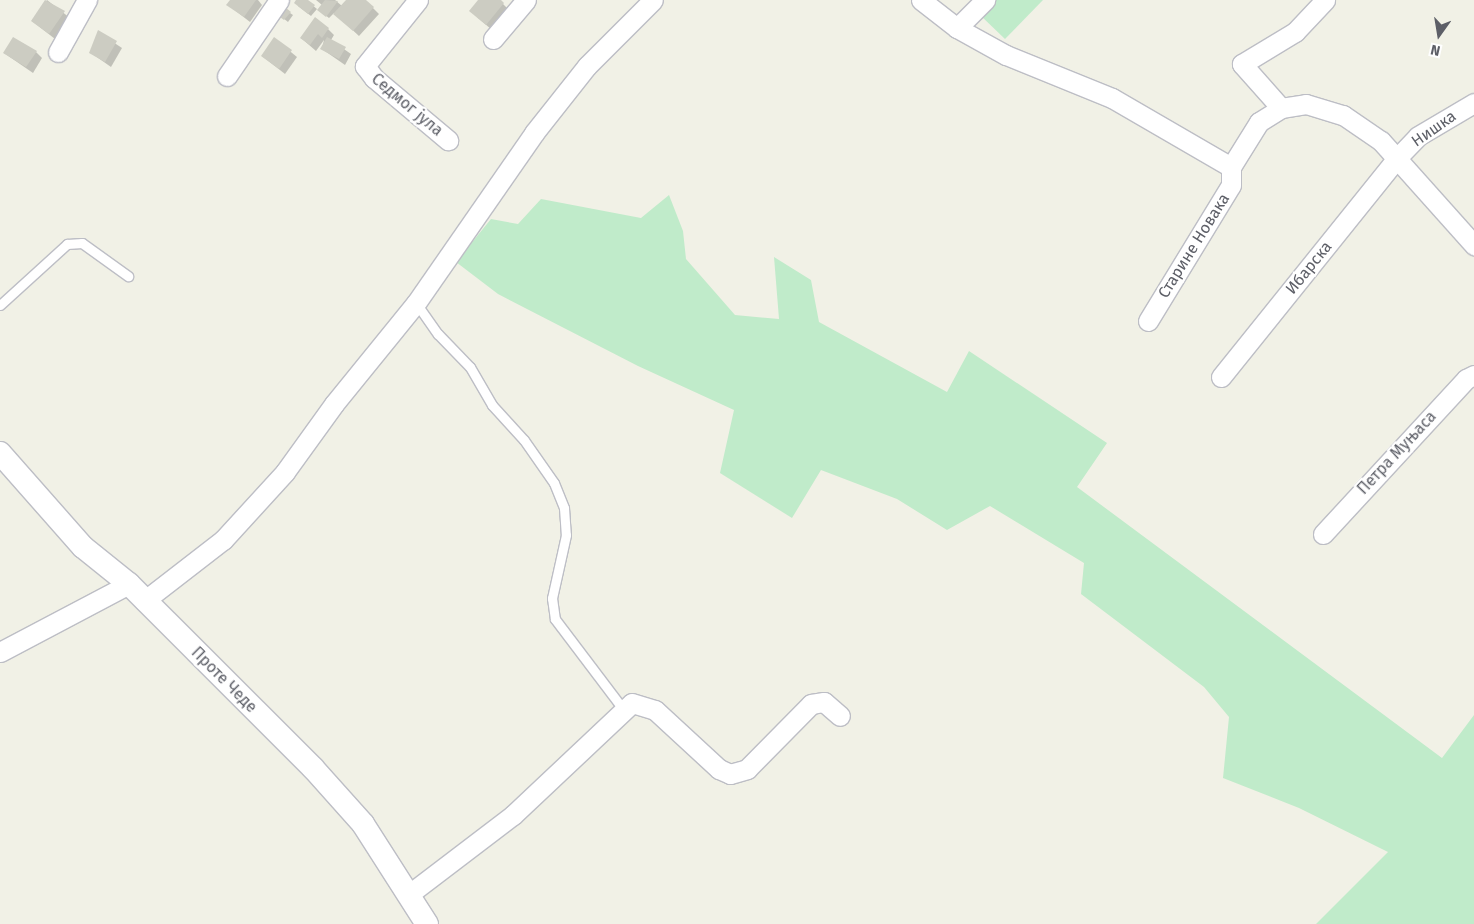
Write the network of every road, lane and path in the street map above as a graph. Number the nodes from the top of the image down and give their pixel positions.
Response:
1 (87, 0) edge
2 (279, 0) edge
3 (418, 0) edge
4 (526, 0) edge
5 (653, 0) edge
6 (921, 0) edge
7 (985, 0) edge
8 (1325, 0) edge
9 (957, 28) junction
10 (493, 39) dead end
11 (58, 52) dead end
12 (227, 76) dead end
13 (1474, 103) edge
14 (1281, 108) junction
15 (448, 140) dead end
16 (1397, 158) junction
17 (1231, 167) junction
18 (1474, 245) edge
19 (128, 276) dead end
20 (416, 303) junction
21 (0, 305) edge
22 (1148, 321) dead end
23 (1474, 375) edge
24 (1221, 377) dead end
25 (0, 453) edge
26 (1323, 534) dead end
27 (129, 584) junction
28 (144, 601) junction
29 (0, 652) edge
30 (623, 709) junction
31 (840, 716) dead end
32 (408, 895) junction
33 (427, 924) edge

1 - 11 street
2 - 12 street
3 - 15 street, Седмог јула
4 - 10 street
5 - 20 street
6 - 9 street
7 - 9 street
8 - 14 street
9 - 17 street
13 - 16 street, Нишка
14 - 16 street
14 - 17 street
16 - 18 street
16 - 24 street, Ибарска
17 - 22 street, Старине Новака
19 - 21 lane
20 - 28 street
20 - 30 lane
23 - 26 street, Петра Муњаса
25 - 27 street, Проте Чеде
27 - 28 street, Проте Чеде
27 - 29 street
28 - 32 street, Проте Чеде
30 - 31 street
30 - 32 street
32 - 33 street, Проте Чеде

